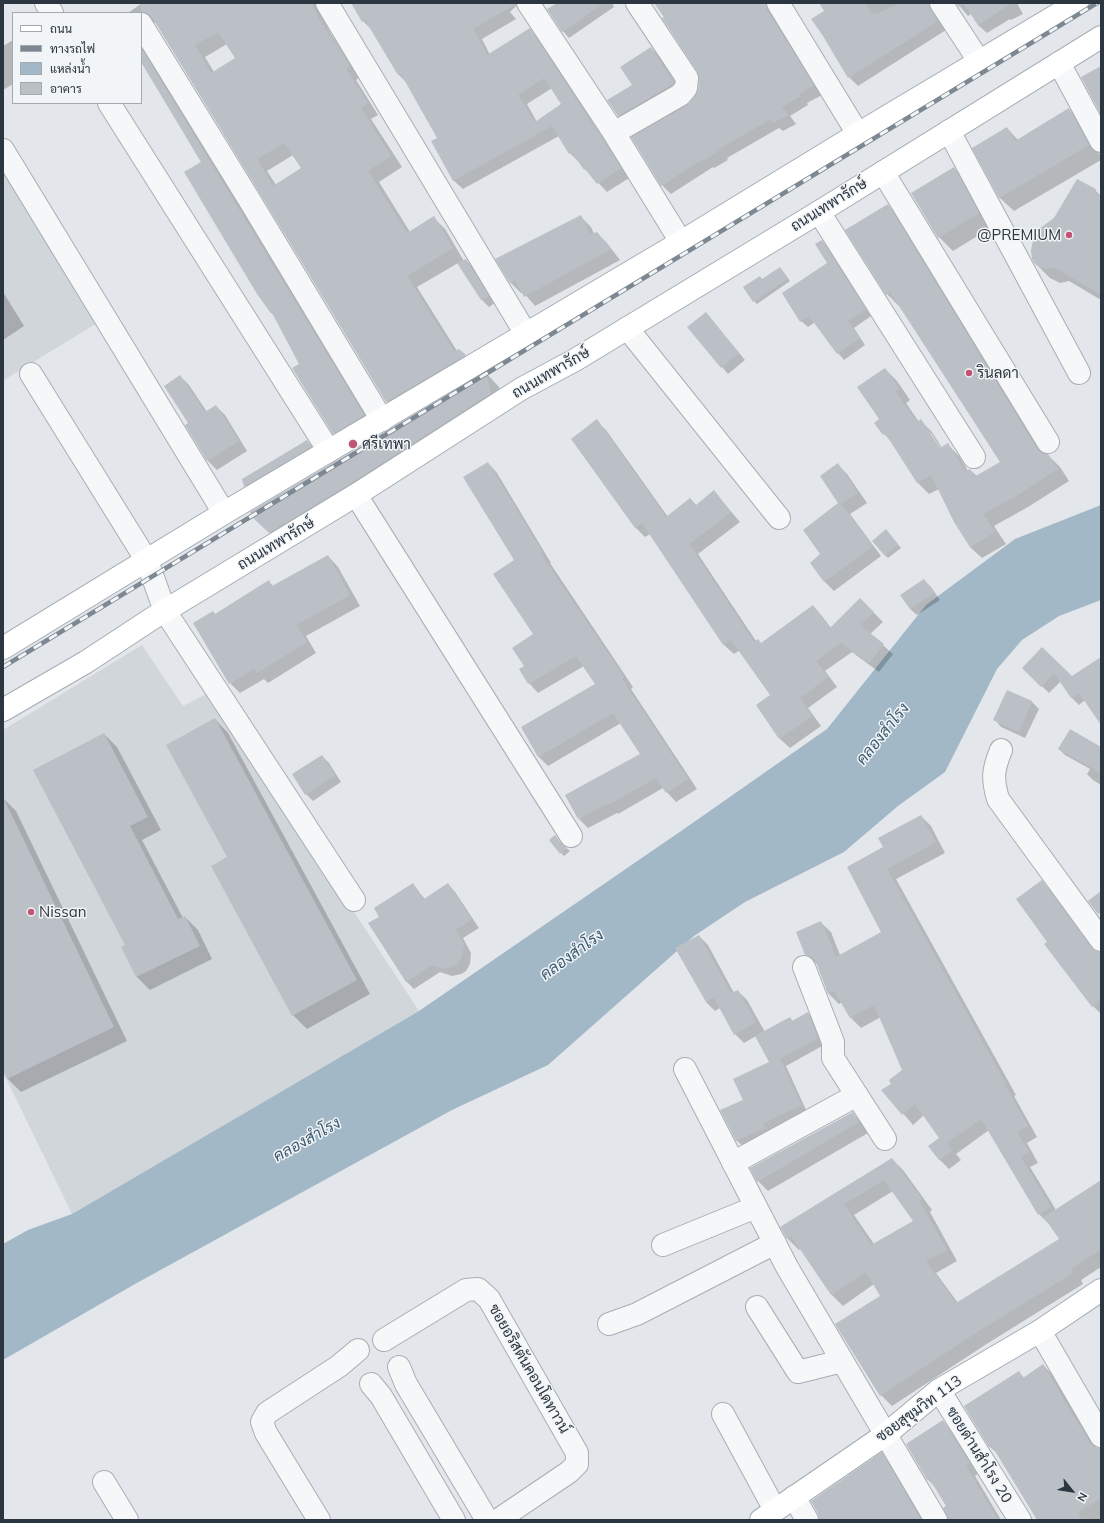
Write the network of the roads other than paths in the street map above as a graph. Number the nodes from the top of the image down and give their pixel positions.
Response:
1 (46, 3) edge
2 (327, 3) edge
3 (528, 3) edge
4 (637, 3) edge
5 (778, 3) edge
6 (941, 3) edge
7 (1077, 3) edge
8 (51, 12) edge
9 (142, 26) edge
10 (1101, 37) edge
11 (979, 61) junction
12 (1059, 63) junction
13 (110, 104) edge
14 (949, 131) junction
15 (614, 133) junction
16 (858, 134) junction
17 (1101, 142) edge
18 (3, 150) edge
19 (883, 172) junction
20 (819, 212) junction
21 (681, 242) junction
22 (627, 328) junction
23 (526, 334) junction
24 (1078, 373) dead end
25 (31, 374) dead end
26 (382, 420) junction
27 (1048, 442) dead end
28 (329, 451) junction
29 (974, 457) dead end
30 (356, 495) junction
31 (224, 513) junction
32 (779, 518) dead end
33 (147, 561) junction
34 (165, 611) junction
35 (3, 648) edge
36 (3, 710) edge
37 (1001, 750) dead end
38 (571, 836) dead end
39 (354, 900) dead end
40 (1101, 940) edge
41 (804, 967) dead end
42 (685, 1069) dead end
43 (856, 1095) junction
44 (885, 1139) dead end
45 (734, 1163) junction
46 (756, 1207) junction
47 (774, 1243) junction
48 (663, 1244) dead end
49 (1101, 1290) edge
50 (757, 1307) dead end
51 (609, 1324) dead end
52 (1040, 1331) junction
53 (384, 1340) junction
54 (358, 1350) junction
55 (842, 1361) junction
56 (399, 1367) junction
57 (371, 1384) junction
58 (939, 1390) junction
59 (723, 1414) dead end
60 (885, 1435) junction
61 (1101, 1436) edge
62 (104, 1482) dead end
63 (794, 1497) junction
64 (768, 1515) edge
65 (127, 1520) edge
66 (319, 1520) edge
67 (454, 1520) edge
68 (487, 1520) edge
69 (498, 1520) edge
70 (807, 1520) edge
71 (936, 1520) edge
72 (1020, 1520) edge

1 - 8 street
2 - 23 street
3 - 15 street
4 - 15 street
5 - 16 street
6 - 11 street
7 - 11 main road
9 - 26 street
10 - 12 main road, ถนนเทพารักษ์
11 - 16 main road
12 - 14 main road, ถนนเทพารักษ์
12 - 17 street
13 - 28 street
14 - 19 main road, ถนนเทพารักษ์
14 - 24 street
15 - 21 street
16 - 21 main road
18 - 31 street
19 - 20 main road, ถนนเทพารักษ์
19 - 27 street
20 - 22 main road, ถนนเทพารักษ์
20 - 29 street
21 - 23 main road
22 - 30 main road, ถนนเทพารักษ์
22 - 32 street
23 - 26 main road
25 - 33 street
26 - 28 main road
28 - 31 main road
30 - 34 main road, ถนนเทพารักษ์
30 - 38 street
31 - 33 main road
33 - 34 street
33 - 35 main road
34 - 36 main road, ถนนเทพารักษ์
34 - 39 street
37 - 40 street
41 - 43 street
42 - 45 street
43 - 44 street
43 - 45 street
45 - 46 street
46 - 47 street
46 - 48 street
47 - 51 street
47 - 55 street
49 - 52 main road, ซอยสุขุมวิท 113
50 - 55 street
52 - 58 main road, ซอยสุขุมวิท 113
52 - 61 street
53 - 54 street, ซอยอริสตันคอนโดทาวน์
53 - 56 street
53 - 69 street, ซอยอริสตันคอนโดทาวน์
54 - 57 street
54 - 66 street, ซอยอริสตันคอนโดทาวน์
55 - 60 street
56 - 57 street
56 - 68 street
57 - 67 street
58 - 60 main road, ซอยสุขุมวิท 113
58 - 72 street, ซอยด่านสำโรง 20
59 - 64 street
60 - 63 main road, ซอยสุขุมวิท 113
60 - 71 street
62 - 65 street
63 - 64 main road, ซอยสุขุมวิท 113
63 - 70 street

